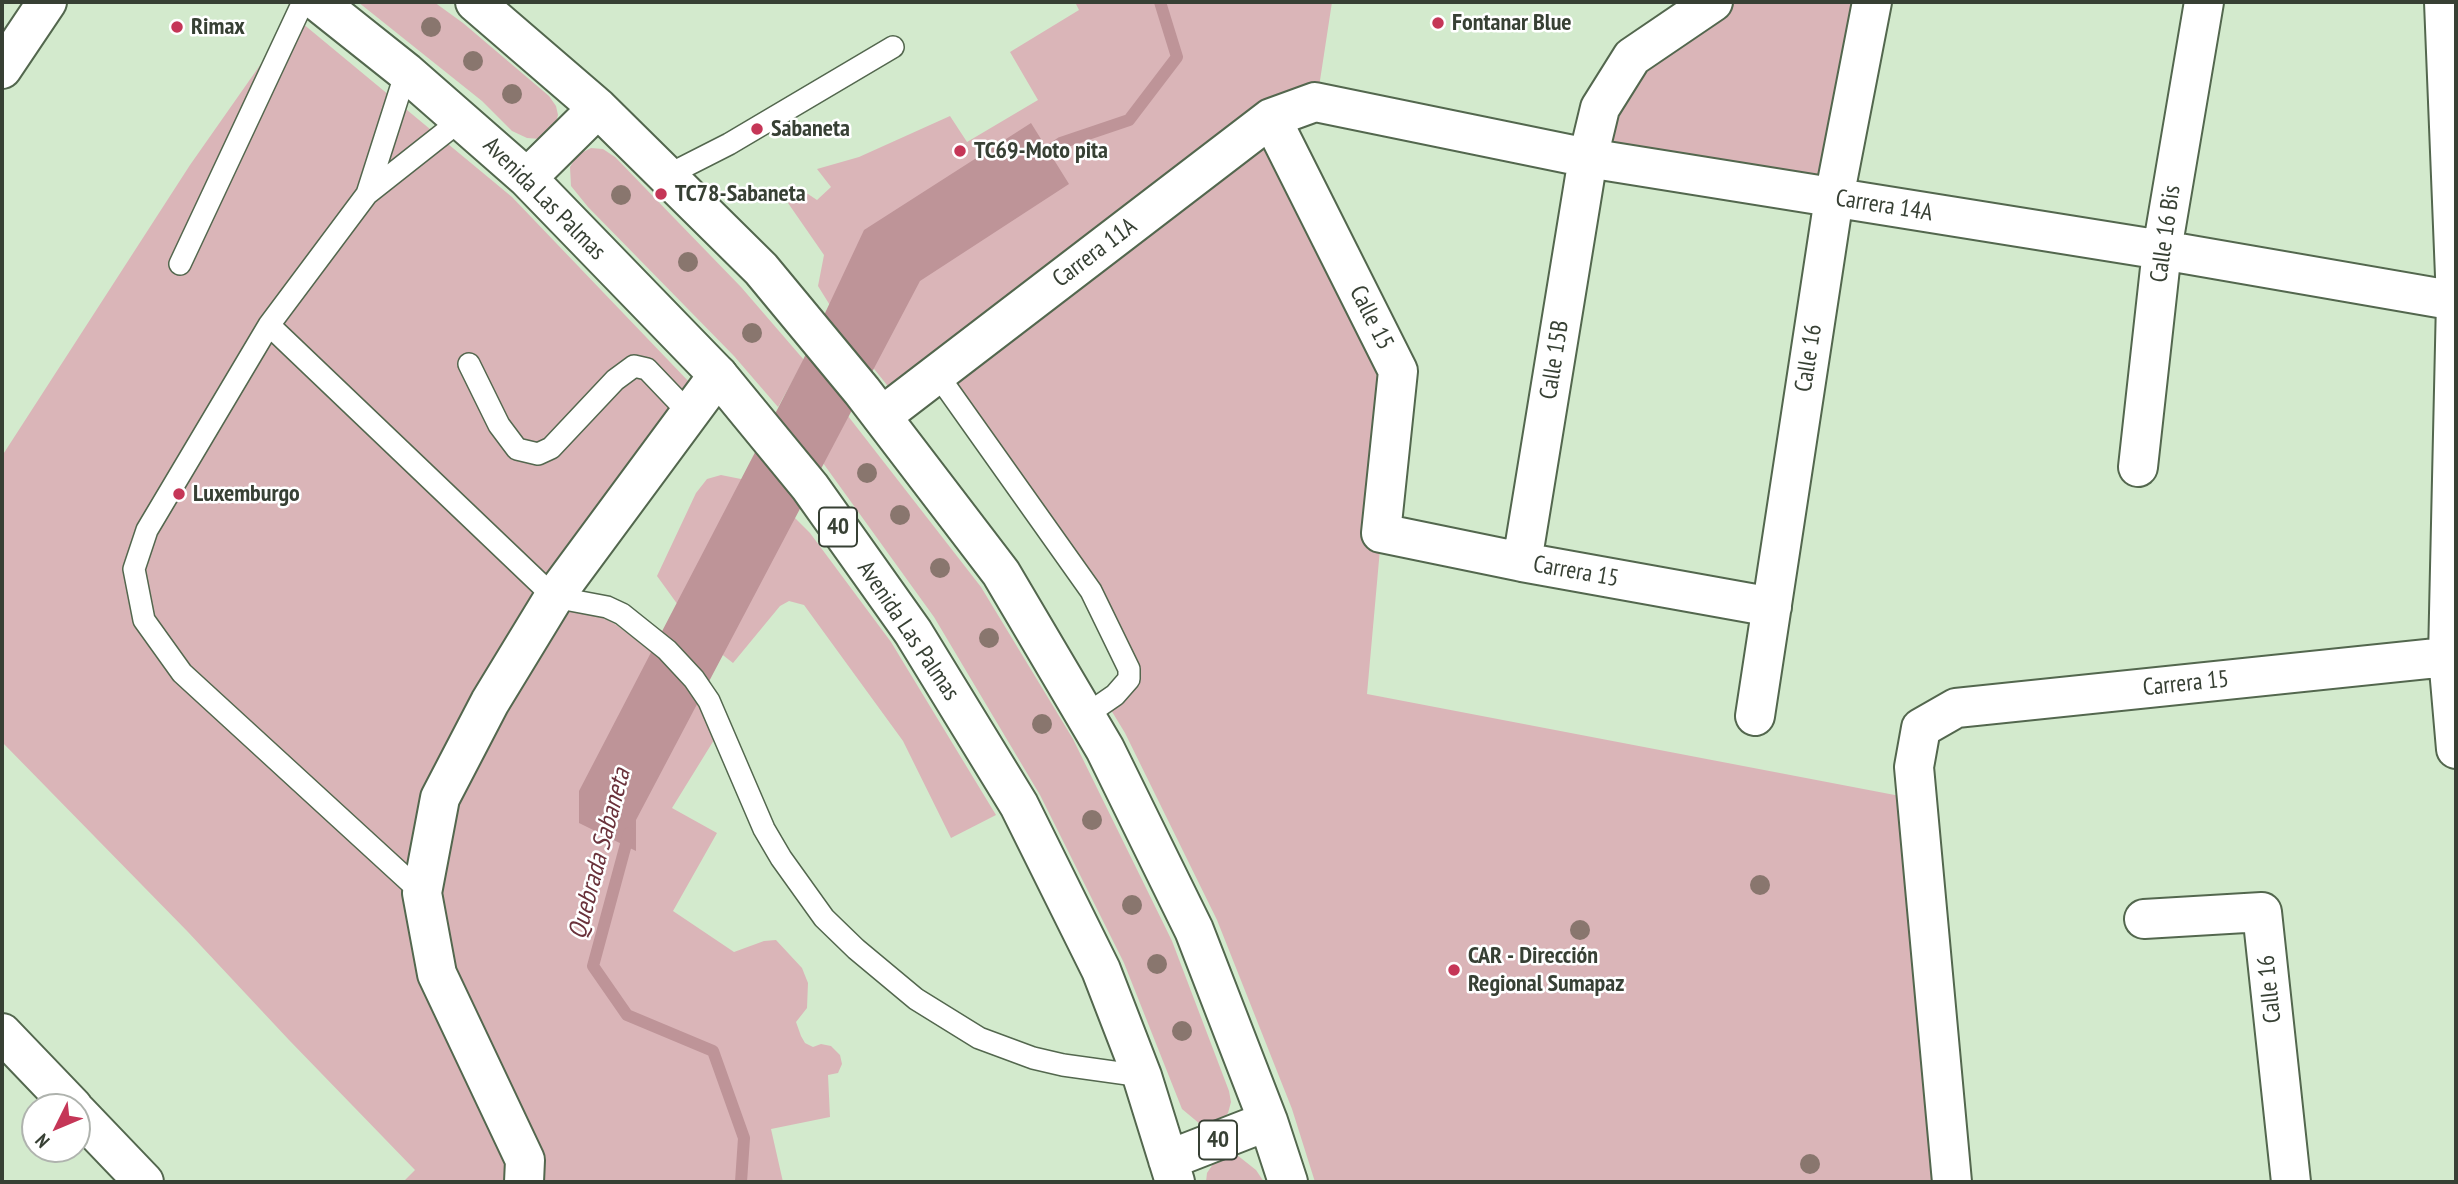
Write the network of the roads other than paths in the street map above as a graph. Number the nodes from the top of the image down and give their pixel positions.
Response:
1 (47, 2) edge
2 (303, 2) edge
3 (318, 2) edge
4 (1713, 2) edge
5 (1872, 2) edge
6 (2204, 2) edge
7 (2444, 2) edge
8 (479, 3) edge
9 (893, 47) dead end
10 (2, 69) edge
11 (406, 72) junction
12 (1315, 102) joint
13 (598, 108) junction
14 (1271, 118) junction
15 (462, 119) junction
16 (1588, 158) junction
17 (668, 175) junction
18 (527, 177) junction
19 (366, 194) junction
20 (1833, 198) junction
21 (2162, 250) junction
22 (180, 264) dead end
23 (2456, 301) edge
24 (269, 325) junction
25 (469, 364) dead end
26 (937, 374) junction
27 (718, 376) junction
28 (689, 413) junction
29 (882, 416) junction
30 (2138, 467) dead end
31 (1381, 533) joint
32 (1522, 562) junction
33 (554, 597) junction
34 (1772, 607) junction
35 (2452, 656) edge
36 (1086, 715) junction
37 (1755, 716) dead end
38 (2456, 749) edge
39 (422, 893) junction
40 (2144, 919) dead end
41 (2, 1033) edge
42 (1142, 1076) junction
43 (59, 1093) edge
44 (1268, 1121) junction
45 (91, 1126) edge
46 (1171, 1171) edge
47 (145, 1182) edge
48 (524, 1182) edge
49 (1288, 1182) edge
50 (1952, 1182) edge
51 (2291, 1182) edge

1 - 10 street
2 - 22 lane
3 - 11 street, Avenida Las Palmas / 40
4 - 16 street, Calle 15B
5 - 20 street, Calle 16
6 - 21 street, Calle 16 Bis
7 - 23 street
8 - 13 street, 40
9 - 17 lane
11 - 15 street, Avenida Las Palmas / 40
11 - 19 lane
12 - 14 street, Carrera 11A
12 - 16 street, Carrera 14A
13 - 17 street, 40
13 - 18 street
14 - 26 street, Carrera 11A
14 - 31 street, Calle 15
15 - 18 street, Avenida Las Palmas / 40
15 - 19 lane
16 - 20 street, Carrera 14A
16 - 32 street, Calle 15B
17 - 29 street, 40
18 - 27 street, Avenida Las Palmas / 40
19 - 24 lane
20 - 21 street, Carrera 14A
20 - 34 street, Calle 16
21 - 23 street, Carrera 14A
21 - 30 street, Calle 16 Bis
23 - 35 street
24 - 33 lane
24 - 39 lane
25 - 28 lane
26 - 29 street, Carrera 11A
26 - 36 lane
27 - 28 street
27 - 42 street, Avenida Las Palmas / 40
28 - 33 street
29 - 36 street, 40
31 - 32 street, Carrera 15
32 - 34 street, Carrera 15
33 - 39 street
33 - 42 lane
34 - 37 street, Calle 16
35 - 38 street
35 - 50 street, Carrera 15
36 - 44 street, 40
39 - 48 street
40 - 51 street, Calle 16
41 - 43 street
42 - 46 street, Avenida Las Palmas / 40
44 - 46 street, 40
44 - 49 street, 40
45 - 47 street

